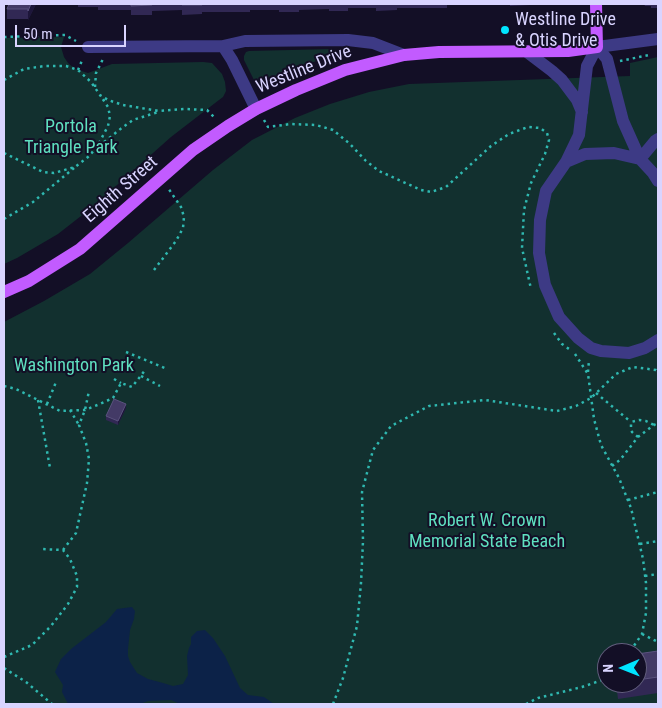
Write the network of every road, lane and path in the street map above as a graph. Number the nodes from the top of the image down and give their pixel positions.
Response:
1 (596, 4) edge
2 (4, 37) edge
3 (658, 38) edge
4 (110, 46) junction
5 (223, 46) junction
6 (88, 47) joint
7 (597, 47) junction
8 (527, 52) junction
9 (404, 55) junction
10 (650, 55) dead end
11 (608, 63) junction
12 (4, 80) edge
13 (95, 88) junction
14 (100, 95) junction
15 (256, 109) junction
16 (159, 111) junction
17 (582, 112) junction
18 (225, 128) junction
19 (658, 138) edge
20 (97, 147) junction
21 (4, 153) edge
22 (640, 158) junction
23 (566, 162) junction
24 (75, 167) junction
25 (161, 179) junction
26 (658, 181) edge
27 (4, 219) edge
28 (154, 270) dead end
29 (4, 292) edge
30 (533, 293) dead end
31 (552, 331) dead end
32 (658, 340) edge
33 (126, 352) dead end
34 (146, 369) dead end
35 (167, 369) dead end
36 (658, 372) edge
37 (141, 376) junction
38 (114, 379) dead end
39 (56, 382) dead end
40 (121, 383) junction
41 (4, 386) edge
42 (160, 386) dead end
43 (89, 391) dead end
44 (596, 392) junction
45 (591, 398) junction
46 (38, 400) junction
47 (47, 404) junction
48 (70, 410) junction
49 (86, 410) junction
50 (631, 422) junction
51 (658, 423) edge
52 (79, 425) junction
53 (654, 425) junction
54 (638, 437) junction
55 (612, 466) junction
56 (50, 468) dead end
57 (658, 492) edge
58 (628, 500) junction
59 (658, 541) edge
60 (640, 544) junction
61 (41, 550) dead end
62 (62, 550) junction
63 (658, 574) edge
64 (645, 576) junction
65 (642, 634) junction
66 (658, 642) edge
67 (636, 643) edge
68 (4, 657) edge
69 (4, 668) edge
70 (597, 682) edge
71 (52, 704) edge
72 (333, 704) edge
73 (526, 704) edge

1 - 7 main road
2 - 6 path
3 - 7 street, Westline Drive
4 - 5 street, Westline Drive
4 - 6 street, Westline Drive
4 - 13 path
5 - 9 street, Westline Drive
5 - 15 street, Westline Drive
7 - 8 main road, Westline Drive
7 - 11 street
7 - 17 street
8 - 9 main road, Westline Drive
8 - 17 street
9 - 15 main road, Westline Drive
10 - 11 path
11 - 22 street
12 - 13 path
13 - 14 path
14 - 16 path
14 - 20 path
15 - 18 main road, Eighth Street
15 - 30 path
16 - 18 path
16 - 20 path
17 - 23 street
18 - 25 main road, Eighth Street
19 - 22 street
20 - 24 path
21 - 24 path
22 - 23 street
22 - 26 street
23 - 32 street
24 - 27 path
25 - 28 path
25 - 29 main road, Eighth Street
31 - 45 path
33 - 35 path
34 - 37 path
36 - 44 path
37 - 40 path
37 - 42 path
38 - 40 path
39 - 47 path
40 - 49 path
41 - 46 path
43 - 49 path
44 - 45 path
44 - 50 path
45 - 55 path
45 - 72 path
46 - 47 path
46 - 56 path
47 - 48 path
48 - 49 path
48 - 52 path
49 - 52 path
50 - 53 path
50 - 54 path
51 - 53 path
52 - 62 path
53 - 54 path
54 - 55 path
55 - 58 path
57 - 58 path
58 - 60 path
59 - 60 path
60 - 64 path
61 - 62 path
62 - 68 path
63 - 64 path
64 - 65 path
65 - 66 path
65 - 67 path
69 - 71 path
70 - 73 path

